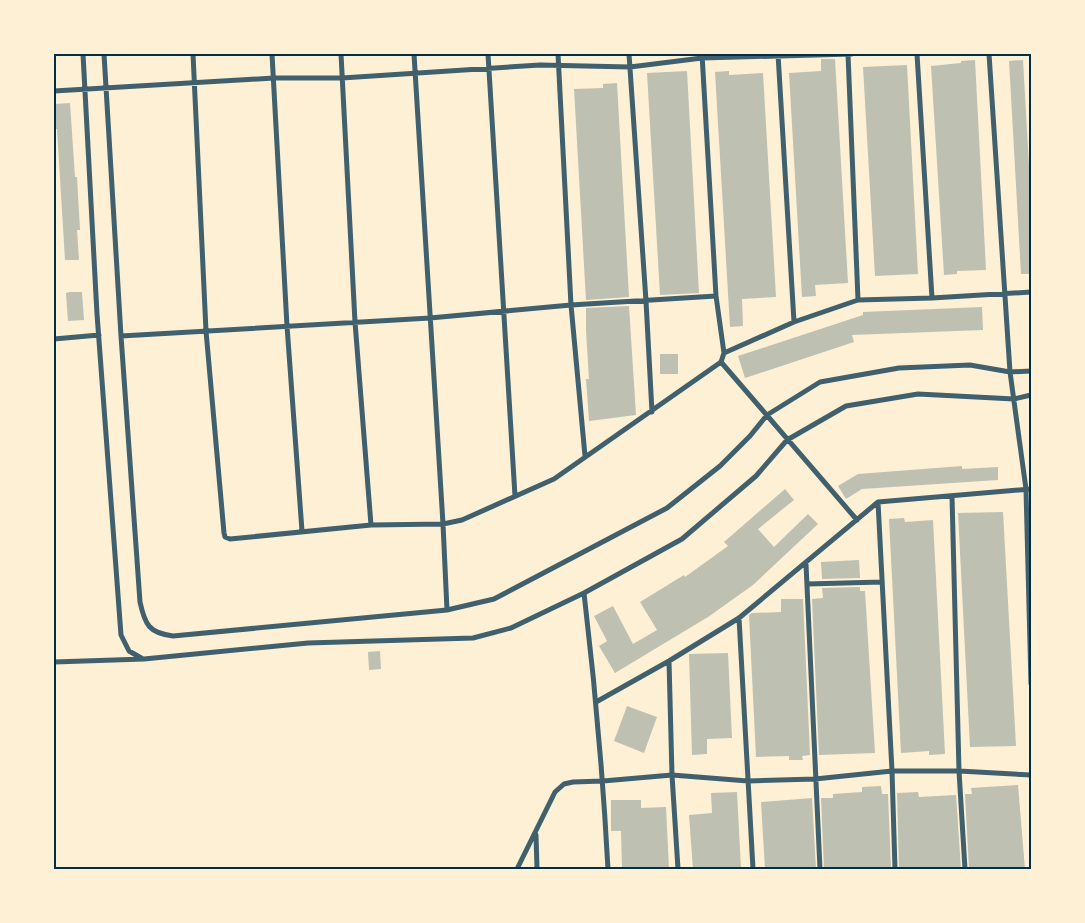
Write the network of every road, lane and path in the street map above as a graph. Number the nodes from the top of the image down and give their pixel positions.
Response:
1 (83, 54) edge
2 (104, 54) edge
3 (193, 54) edge
4 (272, 54) edge
5 (341, 54) edge
6 (414, 54) edge
7 (488, 54) edge
8 (558, 54) edge
9 (629, 54) edge
10 (848, 54) edge
11 (852, 54) edge
12 (917, 54) edge
13 (989, 54) edge
14 (778, 55) edge
15 (702, 56) edge
16 (559, 65) junction
17 (630, 67) junction
18 (490, 68) junction
19 (415, 73) junction
20 (274, 78) junction
21 (342, 78) junction
22 (195, 83) junction
23 (106, 88) junction
24 (85, 90) junction
25 (54, 91) edge
26 (1031, 292) edge
27 (1005, 295) junction
28 (716, 296) junction
29 (932, 298) junction
30 (858, 300) junction
31 (646, 301) junction
32 (571, 305) junction
33 (505, 312) junction
34 (430, 318) junction
35 (355, 322) junction
36 (794, 322) junction
37 (287, 326) junction
38 (206, 331) junction
39 (99, 335) junction
40 (120, 336) junction
41 (54, 339) edge
42 (724, 353) junction
43 (721, 362) junction
44 (1031, 371) edge
45 (1010, 372) junction
46 (1031, 395) edge
47 (1014, 399) junction
48 (652, 412) junction
49 (767, 415) junction
50 (787, 440) junction
51 (586, 456) junction
52 (1028, 489) edge
53 (515, 496) junction
54 (952, 496) junction
55 (878, 502) junction
56 (857, 520) junction
57 (443, 524) junction
58 (371, 525) junction
59 (302, 531) junction
60 (806, 564) junction
61 (882, 582) junction
62 (807, 584) junction
63 (584, 593) junction
64 (447, 610) junction
65 (740, 618) junction
66 (144, 659) junction
67 (669, 661) junction
68 (54, 662) edge
69 (1031, 684) edge
70 (596, 702) junction
71 (892, 771) junction
72 (959, 771) junction
73 (672, 774) junction
74 (1031, 775) edge
75 (815, 779) junction
76 (603, 781) junction
77 (748, 781) junction
78 (536, 832) junction
79 (517, 869) edge
80 (537, 869) edge
81 (608, 869) edge
82 (678, 869) edge
83 (753, 869) edge
84 (820, 869) edge
85 (895, 869) edge
86 (965, 869) edge

1 - 24 street
2 - 23 street
3 - 22 street
4 - 20 street
5 - 21 street
6 - 19 street
7 - 18 street
8 - 16 street
9 - 17 street
10 - 11 street
10 - 14 street
10 - 30 street
12 - 29 street
13 - 27 street
14 - 15 street
14 - 36 street
15 - 17 street
15 - 28 street
16 - 17 street
16 - 18 street
16 - 32 street
17 - 31 street
18 - 19 street
18 - 33 street
19 - 21 street
19 - 34 street
20 - 21 street
20 - 22 street
20 - 37 street
21 - 35 street
22 - 23 street
22 - 38 street
23 - 24 street
23 - 40 street
24 - 25 street
24 - 39 street
26 - 27 street
27 - 29 street
27 - 45 street
28 - 31 street
28 - 42 street
29 - 30 street
30 - 36 street
31 - 32 street
31 - 48 street
32 - 33 street
32 - 51 street
33 - 34 street
33 - 53 street
34 - 35 street
34 - 57 street
35 - 37 street
35 - 58 street
36 - 42 street
37 - 38 street
37 - 59 street
38 - 40 street
38 - 59 street
39 - 41 street
39 - 66 street
40 - 64 street
42 - 43 street
43 - 48 street
43 - 49 street
44 - 45 street
45 - 47 street
45 - 49 street
46 - 47 street
47 - 50 street
47 - 52 street
48 - 51 street
49 - 50 street
49 - 64 street
50 - 56 street
50 - 63 street
51 - 53 street
52 - 54 street
52 - 69 street
53 - 57 street
54 - 55 street
54 - 72 street
55 - 56 street
55 - 61 street
56 - 60 street
57 - 58 street
57 - 64 street
58 - 59 street
60 - 62 street
60 - 65 street
61 - 62 street
61 - 71 street
62 - 75 street
63 - 66 street
63 - 70 street
65 - 67 street
65 - 77 street
66 - 68 street
67 - 70 street
67 - 73 street
70 - 76 street
71 - 72 street
71 - 75 street
71 - 85 street
72 - 74 street
72 - 86 street
73 - 76 street
73 - 77 street
73 - 82 street
75 - 77 street
75 - 84 street
76 - 78 street
76 - 81 street
77 - 83 street
78 - 79 street
78 - 80 street

